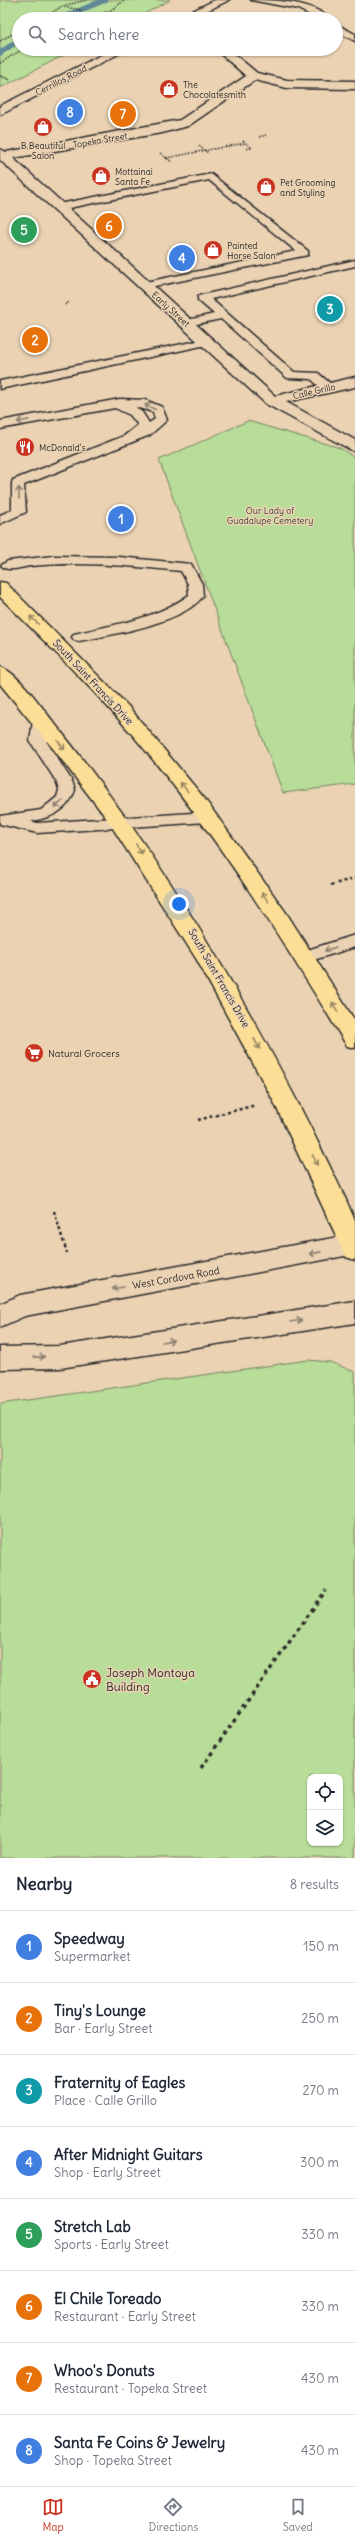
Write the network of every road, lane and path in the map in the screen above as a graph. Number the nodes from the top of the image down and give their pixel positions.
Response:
1 (87, 0) edge
2 (125, 0) edge
3 (224, 0) edge
4 (255, 0) edge
5 (288, 0) edge
6 (62, 6) junction
7 (184, 7) dead end
8 (300, 8) junction
9 (53, 12) edge
10 (82, 12) edge
11 (104, 12) edge
12 (180, 12) edge
13 (197, 12) edge
14 (309, 12) edge
15 (343, 31) edge
16 (12, 34) edge
17 (355, 38) edge
18 (0, 41) edge
19 (12, 56) edge
20 (108, 56) edge
21 (229, 56) edge
22 (0, 63) edge
23 (253, 76) junction
24 (355, 85) edge
25 (0, 111) edge
26 (259, 137) dead end
27 (268, 138) dead end
28 (243, 141) dead end
29 (245, 143) junction
30 (199, 146) dead end
31 (246, 149) dead end
32 (205, 150) junction
33 (208, 153) dead end
34 (2, 154) edge
35 (166, 158) dead end
36 (59, 207) junction
37 (355, 263) edge
38 (145, 285) junction
39 (69, 302) dead end
40 (65, 305) dead end
41 (223, 316) junction
42 (187, 323) junction
43 (207, 342) junction
44 (355, 382) edge
45 (0, 385) edge
46 (328, 388) junction
47 (272, 401) junction
48 (99, 406) junction
49 (0, 425) edge
50 (127, 439) junction
51 (354, 445) edge
52 (0, 520) edge
53 (8, 566) dead end
54 (0, 587) edge
55 (80, 637) dead end
56 (4, 682) edge
57 (41, 720) junction
58 (208, 817) junction
59 (121, 822) junction
60 (355, 878) edge
61 (331, 885) dead end
62 (355, 941) edge
63 (304, 957) junction
64 (355, 1040) edge
65 (261, 1104) dead end
66 (198, 1120) dead end
67 (54, 1210) dead end
68 (354, 1246) edge
69 (67, 1253) dead end
70 (355, 1312) edge
71 (0, 1316) edge
72 (0, 1358) edge
73 (326, 1590) dead end
74 (201, 1768) dead end

1 - 6 path
2 - 11 path
3 - 13 street
4 - 8 lane
5 - 8 lane
6 - 9 path
6 - 10 path
7 - 12 street
8 - 14 lane
15 - 17 lane
16 - 18 path
19 - 22 path
20 - 25 street, Cerrillos Road
21 - 23 street
23 - 24 street
23 - 34 street, Topeka Street
26 - 27 path
28 - 29 path
29 - 31 path
29 - 32 path
30 - 32 path
32 - 33 path
32 - 35 path
34 - 36 street, Early Street
36 - 38 street, Early Street
36 - 38 lane
37 - 41 lane
38 - 42 street, Early Street
39 - 40 path
41 - 42 lane
41 - 46 lane
42 - 43 street, Early Street
43 - 45 lane
43 - 47 street, Early Street
44 - 46 street, Calle Grillo
46 - 47 street, Calle Grillo
47 - 51 street, Early Street
48 -> 49 lane
48 - 50 lane
50 -> 48 lane
52 -> 50 lane
53 - 55 lane
58 -> 54 highway, South Saint Francis Drive
56 - 57 highway, South Saint Francis Drive
57 -> 59 highway, South Saint Francis Drive
57 -> 59 lane
58 - 59 lane
63 -> 58 highway, South Saint Francis Drive
59 -> 68 highway, South Saint Francis Drive
60 - 61 path
62 -> 63 lane
64 -> 63 highway, South Saint Francis Drive
65 - 66 path
67 - 69 path
68 -> 71 street, West Cordova Road
72 -> 70 street
73 - 74 path

